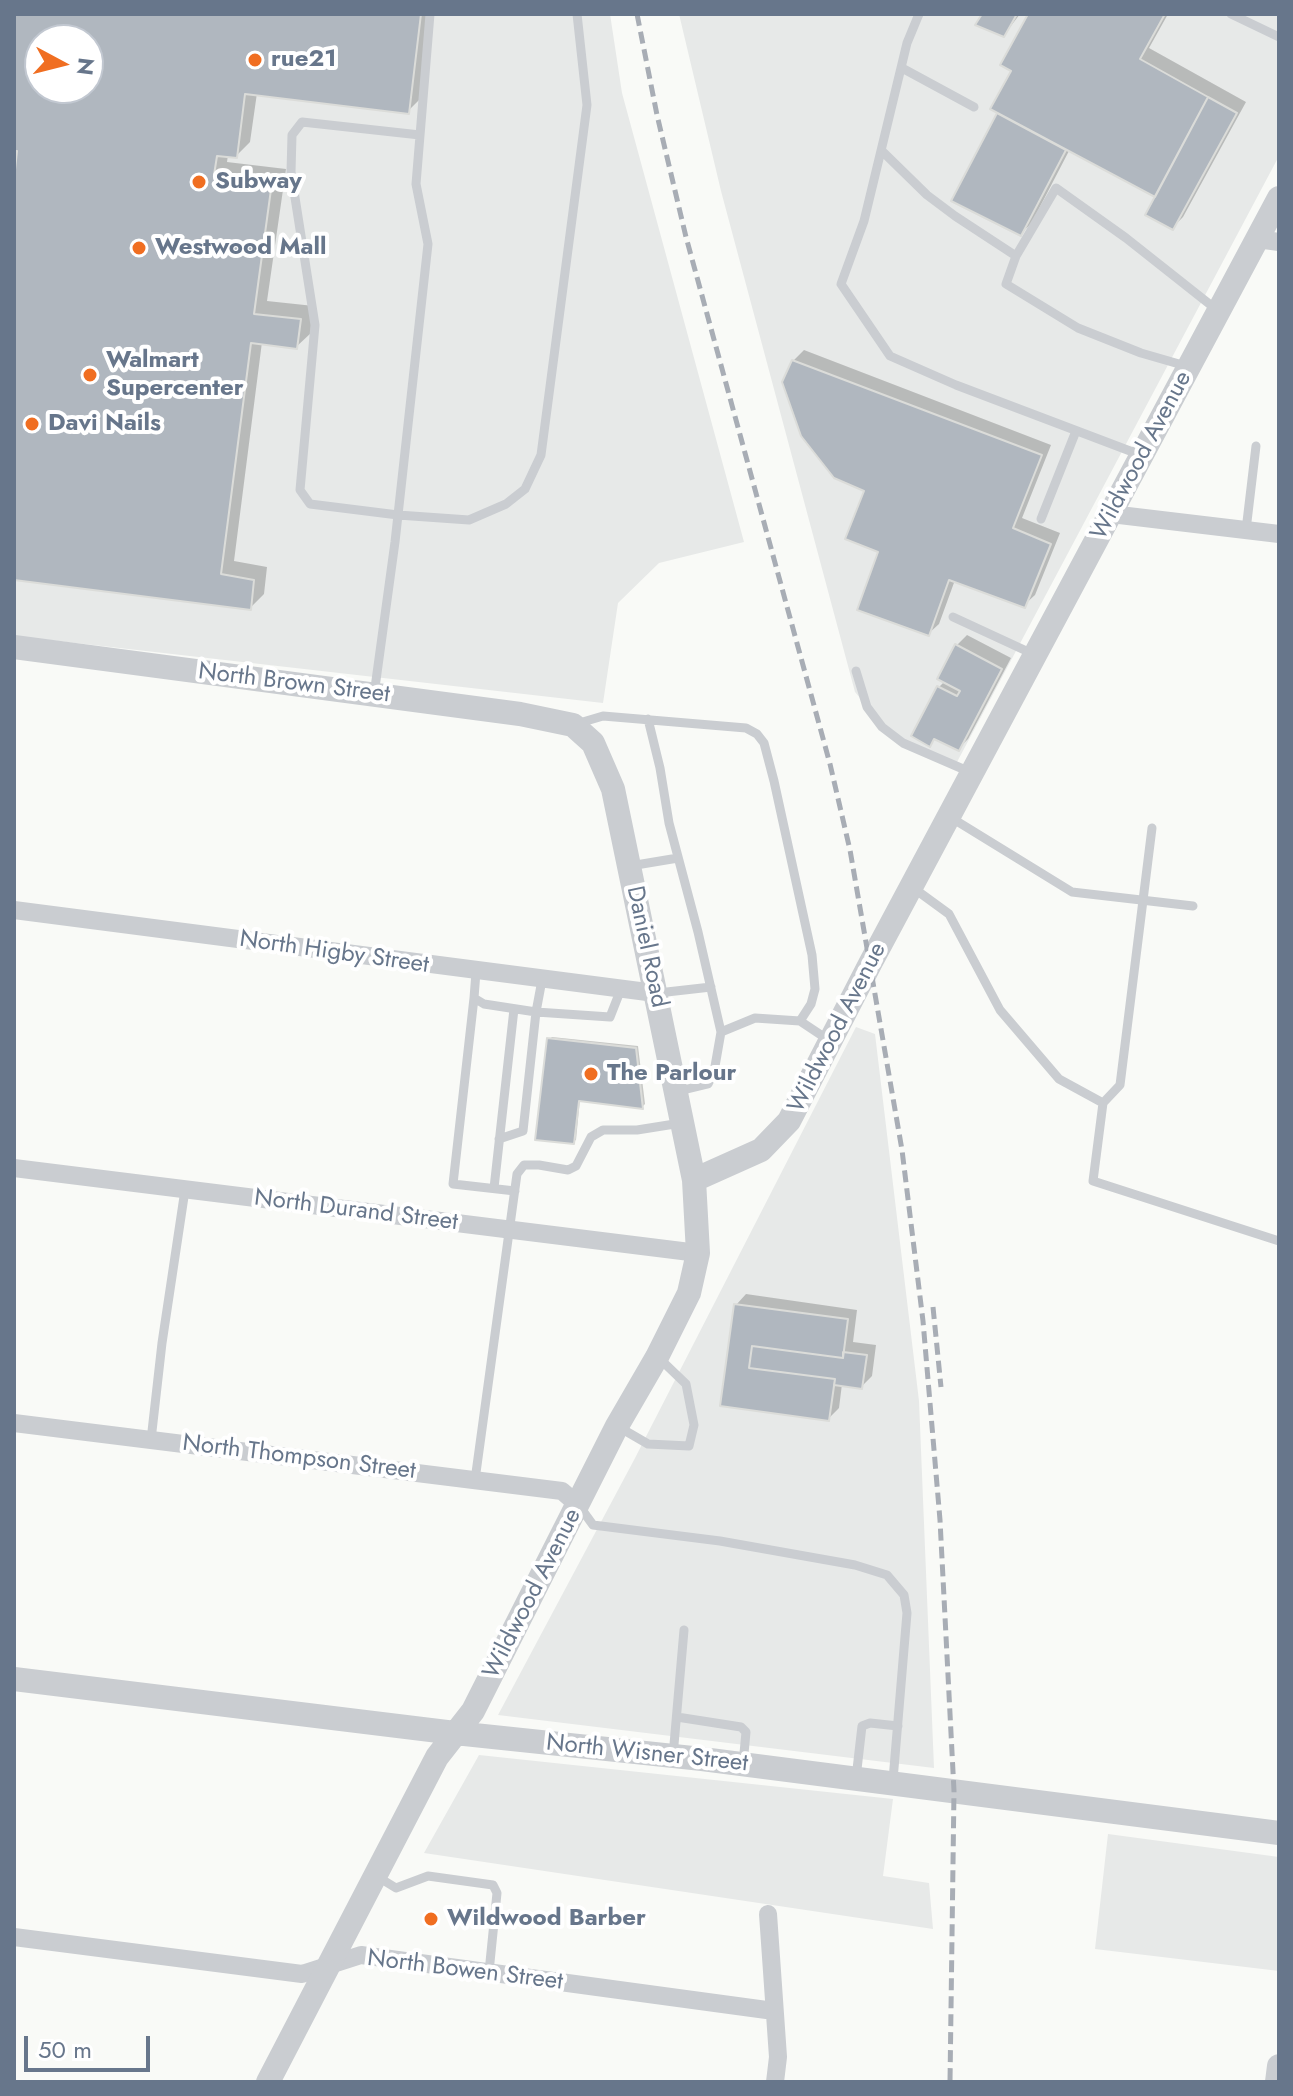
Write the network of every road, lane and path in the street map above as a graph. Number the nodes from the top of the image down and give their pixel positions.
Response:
1 (430, 14) edge
2 (577, 14) edge
3 (919, 14) edge
4 (1231, 14) edge
5 (1279, 37) edge
6 (902, 68) junction
7 (974, 107) dead end
8 (420, 135) junction
9 (882, 151) junction
10 (1279, 198) edge
11 (1268, 240) edge
12 (1016, 256) junction
13 (1219, 311) junction
14 (1189, 367) junction
15 (1076, 431) junction
16 (1256, 446) dead end
17 (1142, 456) junction
18 (1111, 514) junction
19 (398, 515) junction
20 (1041, 519) dead end
21 (1246, 530) junction
22 (1279, 534) edge
23 (953, 617) dead end
24 (14, 647) edge
25 (1036, 655) junction
26 (856, 671) dead end
27 (374, 695) junction
28 (648, 719) junction
29 (573, 725) junction
30 (973, 774) junction
31 (950, 817) junction
32 (1152, 828) dead end
33 (678, 858) junction
34 (629, 867) junction
35 (912, 887) junction
36 (1143, 901) junction
37 (1193, 906) dead end
38 (14, 910) edge
39 (476, 972) junction
40 (542, 980) junction
41 (711, 987) junction
42 (621, 989) junction
43 (655, 993) junction
44 (474, 998) junction
45 (514, 1009) junction
46 (536, 1012) junction
47 (800, 1021) junction
48 (721, 1032) junction
49 (830, 1041) junction
50 (676, 1091) junction
51 (1103, 1103) junction
52 (681, 1123) junction
53 (499, 1139) junction
54 (14, 1168) edge
55 (694, 1180) junction
56 (494, 1188) junction
57 (185, 1190) junction
58 (515, 1191) junction
59 (511, 1231) junction
60 (1279, 1241) edge
61 (698, 1253) junction
62 (657, 1357) junction
63 (14, 1423) edge
64 (617, 1426) junction
65 (150, 1441) junction
66 (475, 1480) junction
67 (578, 1505) junction
68 (684, 1630) dead end
69 (14, 1679) edge
70 (677, 1717) junction
71 (898, 1726) junction
72 (455, 1733) junction
73 (673, 1756) junction
74 (743, 1764) junction
75 (856, 1779) junction
76 (893, 1784) junction
77 (1279, 1833) edge
78 (375, 1875) junction
79 (768, 1914) dead end
80 (14, 1937) edge
81 (331, 1965) junction
82 (489, 1974) junction
83 (774, 2011) junction
84 (1279, 2066) edge
85 (268, 2082) edge
86 (775, 2082) edge
87 (1277, 2082) edge

1 - 8 lane
2 - 19 lane
3 - 6 lane
4 - 5 lane
6 - 7 lane
6 - 9 lane
8 - 19 lane
8 - 19 lane
9 - 12 lane
9 - 15 lane
10 - 11 street, Wildwood Avenue
11 - 13 street, Wildwood Avenue
12 - 13 lane
12 - 14 lane
13 - 14 street, Wildwood Avenue
14 - 17 street, Wildwood Avenue
15 - 17 lane
15 - 20 lane
16 - 21 lane
17 - 18 street, Wildwood Avenue
18 - 21 street
18 - 25 street, Wildwood Avenue
19 - 27 lane
21 - 22 street
23 - 25 lane
24 - 27 street, North Brown Street
25 - 30 street, Wildwood Avenue
26 - 30 lane
27 - 29 street, North Brown Street
28 - 29 lane
28 - 33 lane
28 - 47 lane
29 - 34 street, Daniel Road
30 - 31 street, Wildwood Avenue
31 - 35 street, Wildwood Avenue
31 - 36 lane
32 - 36 lane
33 - 34 lane
33 - 41 lane
34 - 43 street, Daniel Road
35 - 49 street, Wildwood Avenue
35 - 51 lane
36 - 37 lane
36 - 51 lane
38 - 39 street, North Higby Street
39 - 40 street, North Higby Street
39 - 44 lane
40 - 42 street, North Higby Street
40 - 46 lane
41 - 43 lane
41 - 48 lane
42 - 43 street, North Higby Street
42 - 46 lane
43 - 50 street, Daniel Road
44 - 45 lane
44 - 56 lane
45 - 46 lane
45 - 53 lane
46 - 53 lane
47 - 48 lane
47 - 49 lane
48 - 50 lane
49 - 55 street, Wildwood Avenue
50 - 52 street, Daniel Road
51 - 60 lane
52 - 55 street, Daniel Road
52 - 58 lane
53 - 56 lane
54 - 57 street, North Durand Street
55 - 61 street, Wildwood Avenue
56 - 58 lane
57 - 59 street, North Durand Street
57 - 65 lane
58 - 59 lane
59 - 61 street, North Durand Street
59 - 66 lane
61 - 62 street, Wildwood Avenue
62 - 64 street, Wildwood Avenue
62 - 64 lane
63 - 65 street, North Thompson Street
64 - 67 street, Wildwood Avenue
65 - 66 street, North Thompson Street
66 - 67 street, North Thompson Street
67 - 71 lane
67 - 72 street, Wildwood Avenue
68 - 70 lane
69 - 72 street, North Wisner Street
70 - 73 lane
70 - 74 lane
71 - 75 lane
71 - 76 lane
72 - 73 street, North Wisner Street
72 - 78 street, Wildwood Avenue
73 - 74 street, North Wisner Street
74 - 75 street, North Wisner Street
75 - 76 street, North Wisner Street
76 - 77 street, North Wisner Street
78 - 81 street, Wildwood Avenue
78 - 82 lane
79 - 83 street
80 - 81 street, North Bowen Street
81 - 82 street, North Bowen Street
81 - 85 street, Wildwood Avenue
82 - 83 street, North Bowen Street
83 - 86 street
84 - 87 street

